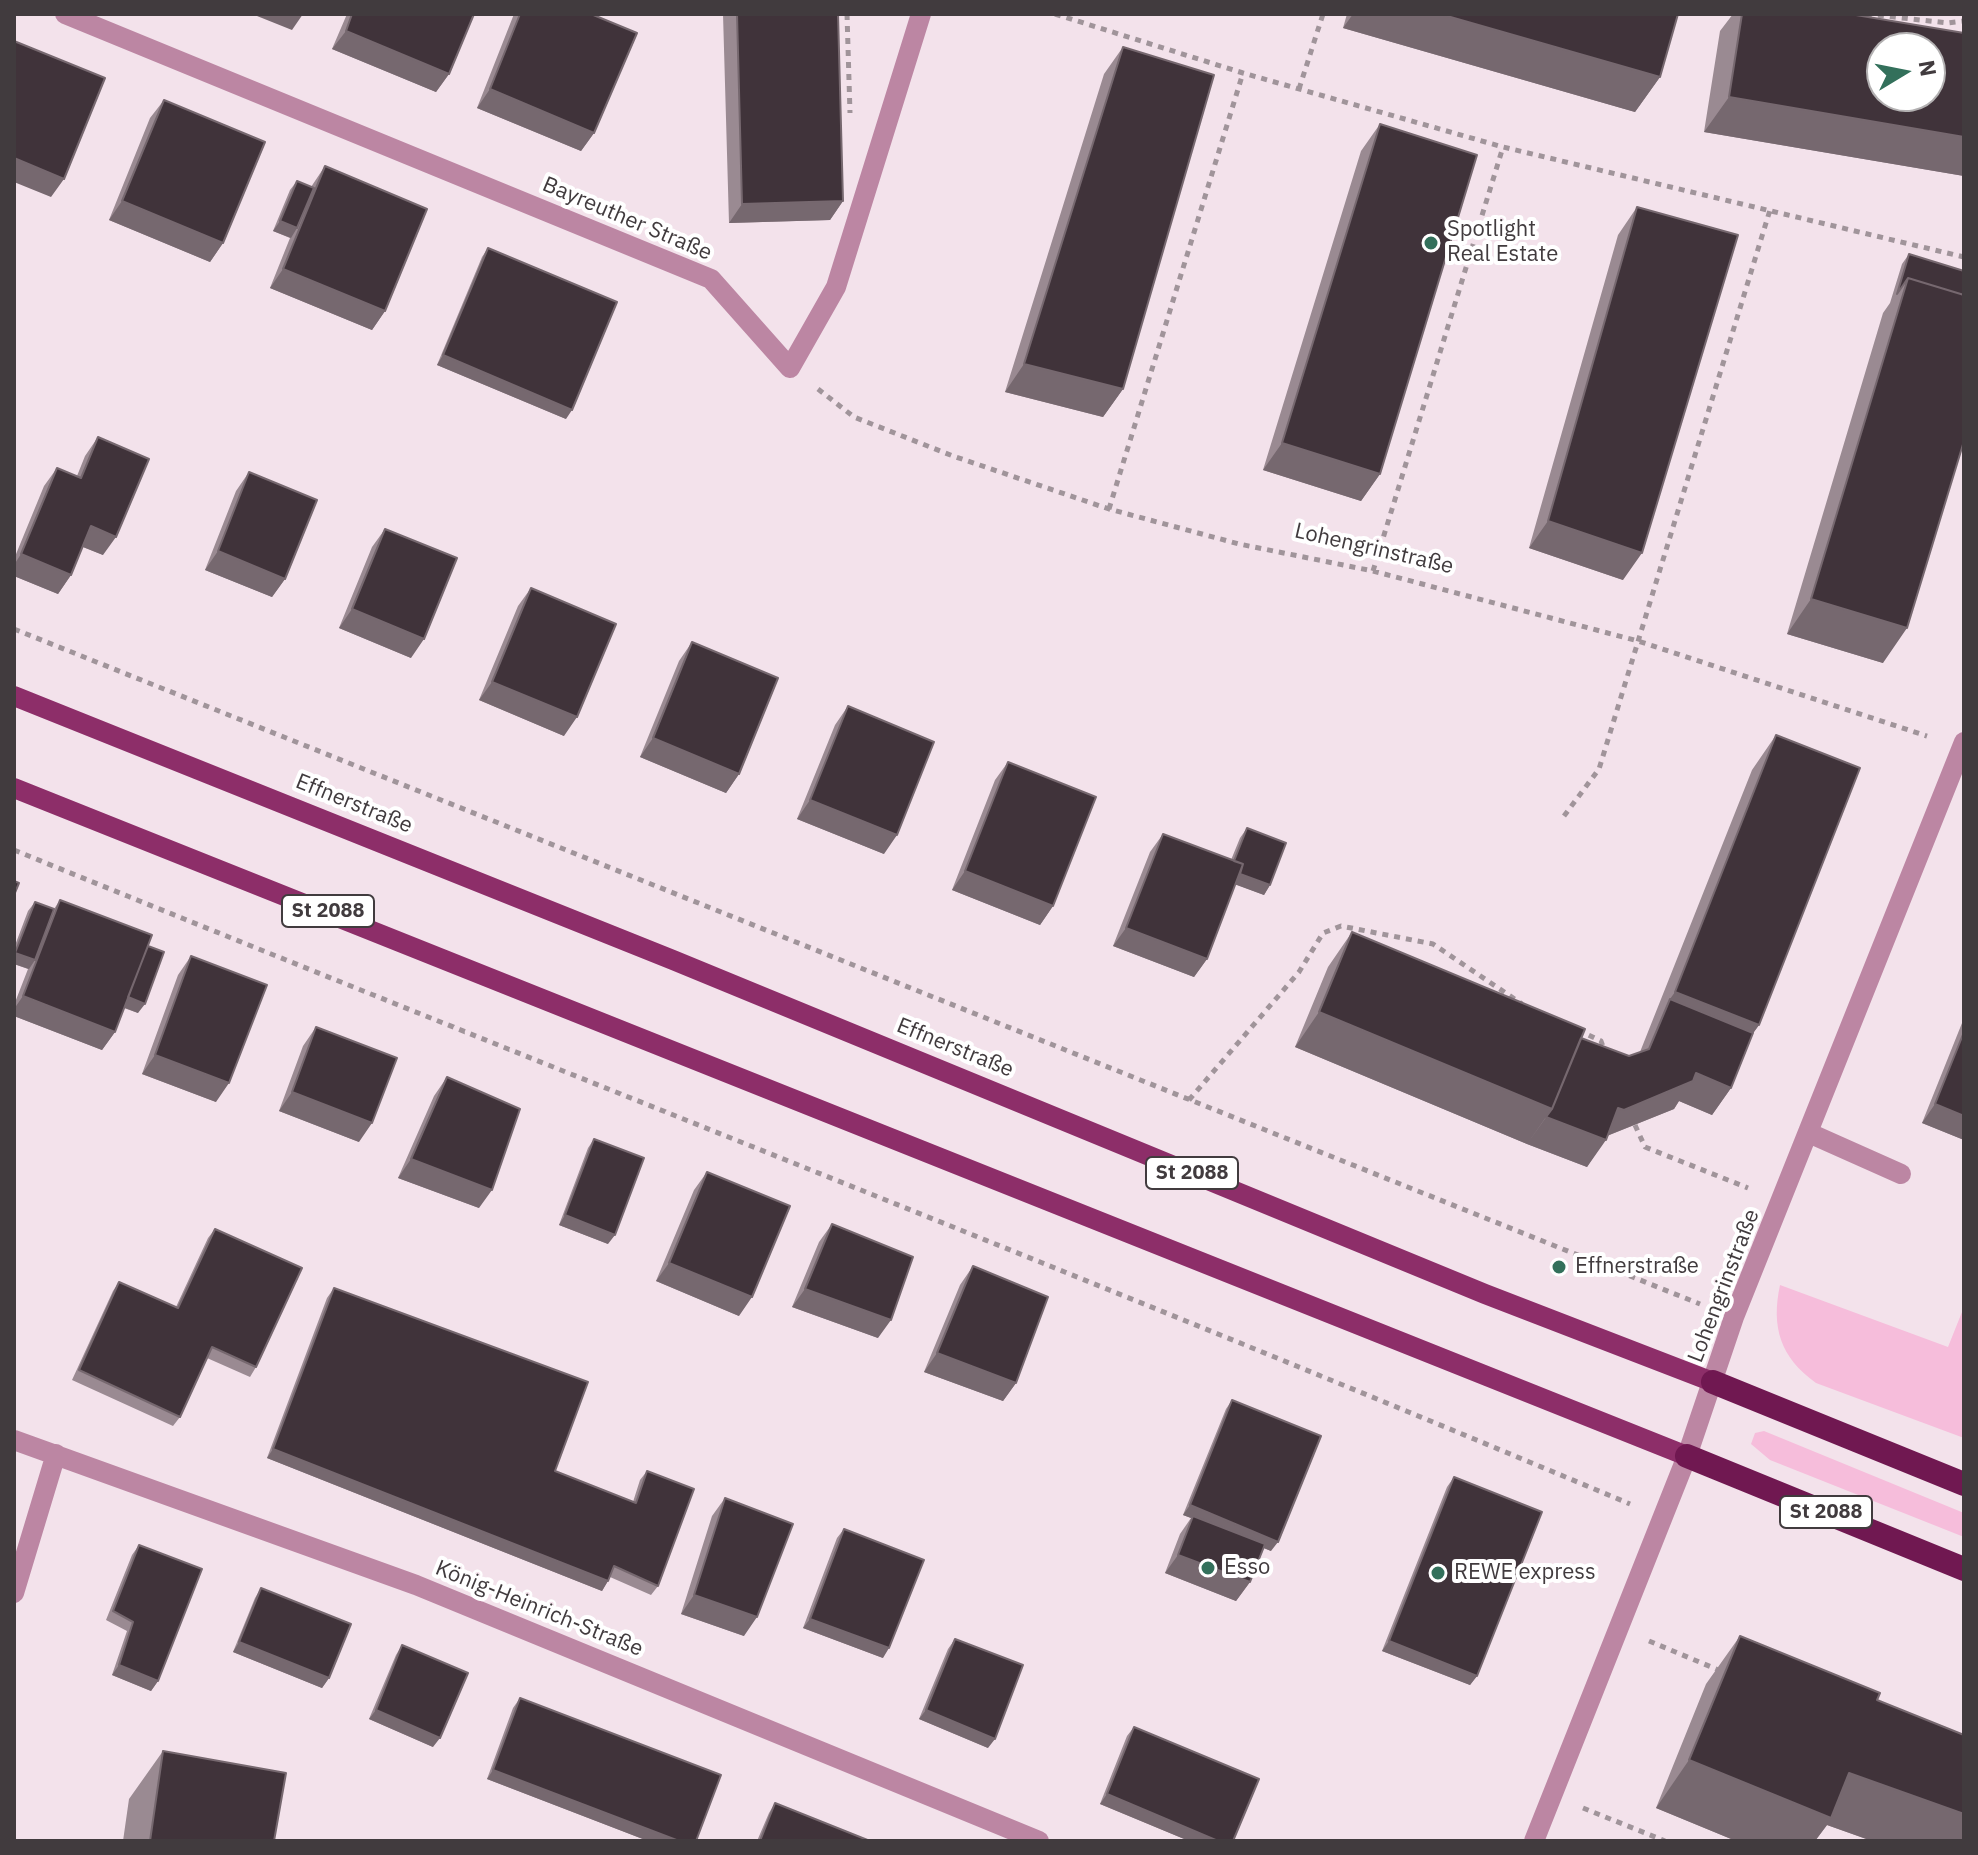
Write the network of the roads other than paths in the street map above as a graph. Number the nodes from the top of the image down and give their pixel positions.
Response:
1 (65, 14) edge
2 (921, 14) edge
3 (14, 696) edge
4 (1963, 745) edge
5 (14, 788) edge
6 (1809, 1133) junction
7 (1901, 1174) dead end
8 (1713, 1382) junction
9 (14, 1440) edge
10 (56, 1454) junction
11 (1687, 1456) junction
12 (1964, 1484) edge
13 (1964, 1569) edge
14 (14, 1593) edge
15 (1039, 1841) edge
16 (1534, 1841) edge

1 - 2 street, Bayreuther Straße
3 - 8 main road, Effnerstraße / St 2088
4 - 6 street, Lohengrinstraße
5 - 11 main road, St 2088
6 - 7 street
6 - 8 street, Lohengrinstraße
8 - 11 street, Lohengrinstraße
8 - 12 highway, Effnerstraße / St 2088
9 - 10 street, König-Heinrich-Straße
10 - 14 street
10 - 15 street, König-Heinrich-Straße
11 - 13 highway, St 2088
11 - 16 street, Lohengrinstraße

